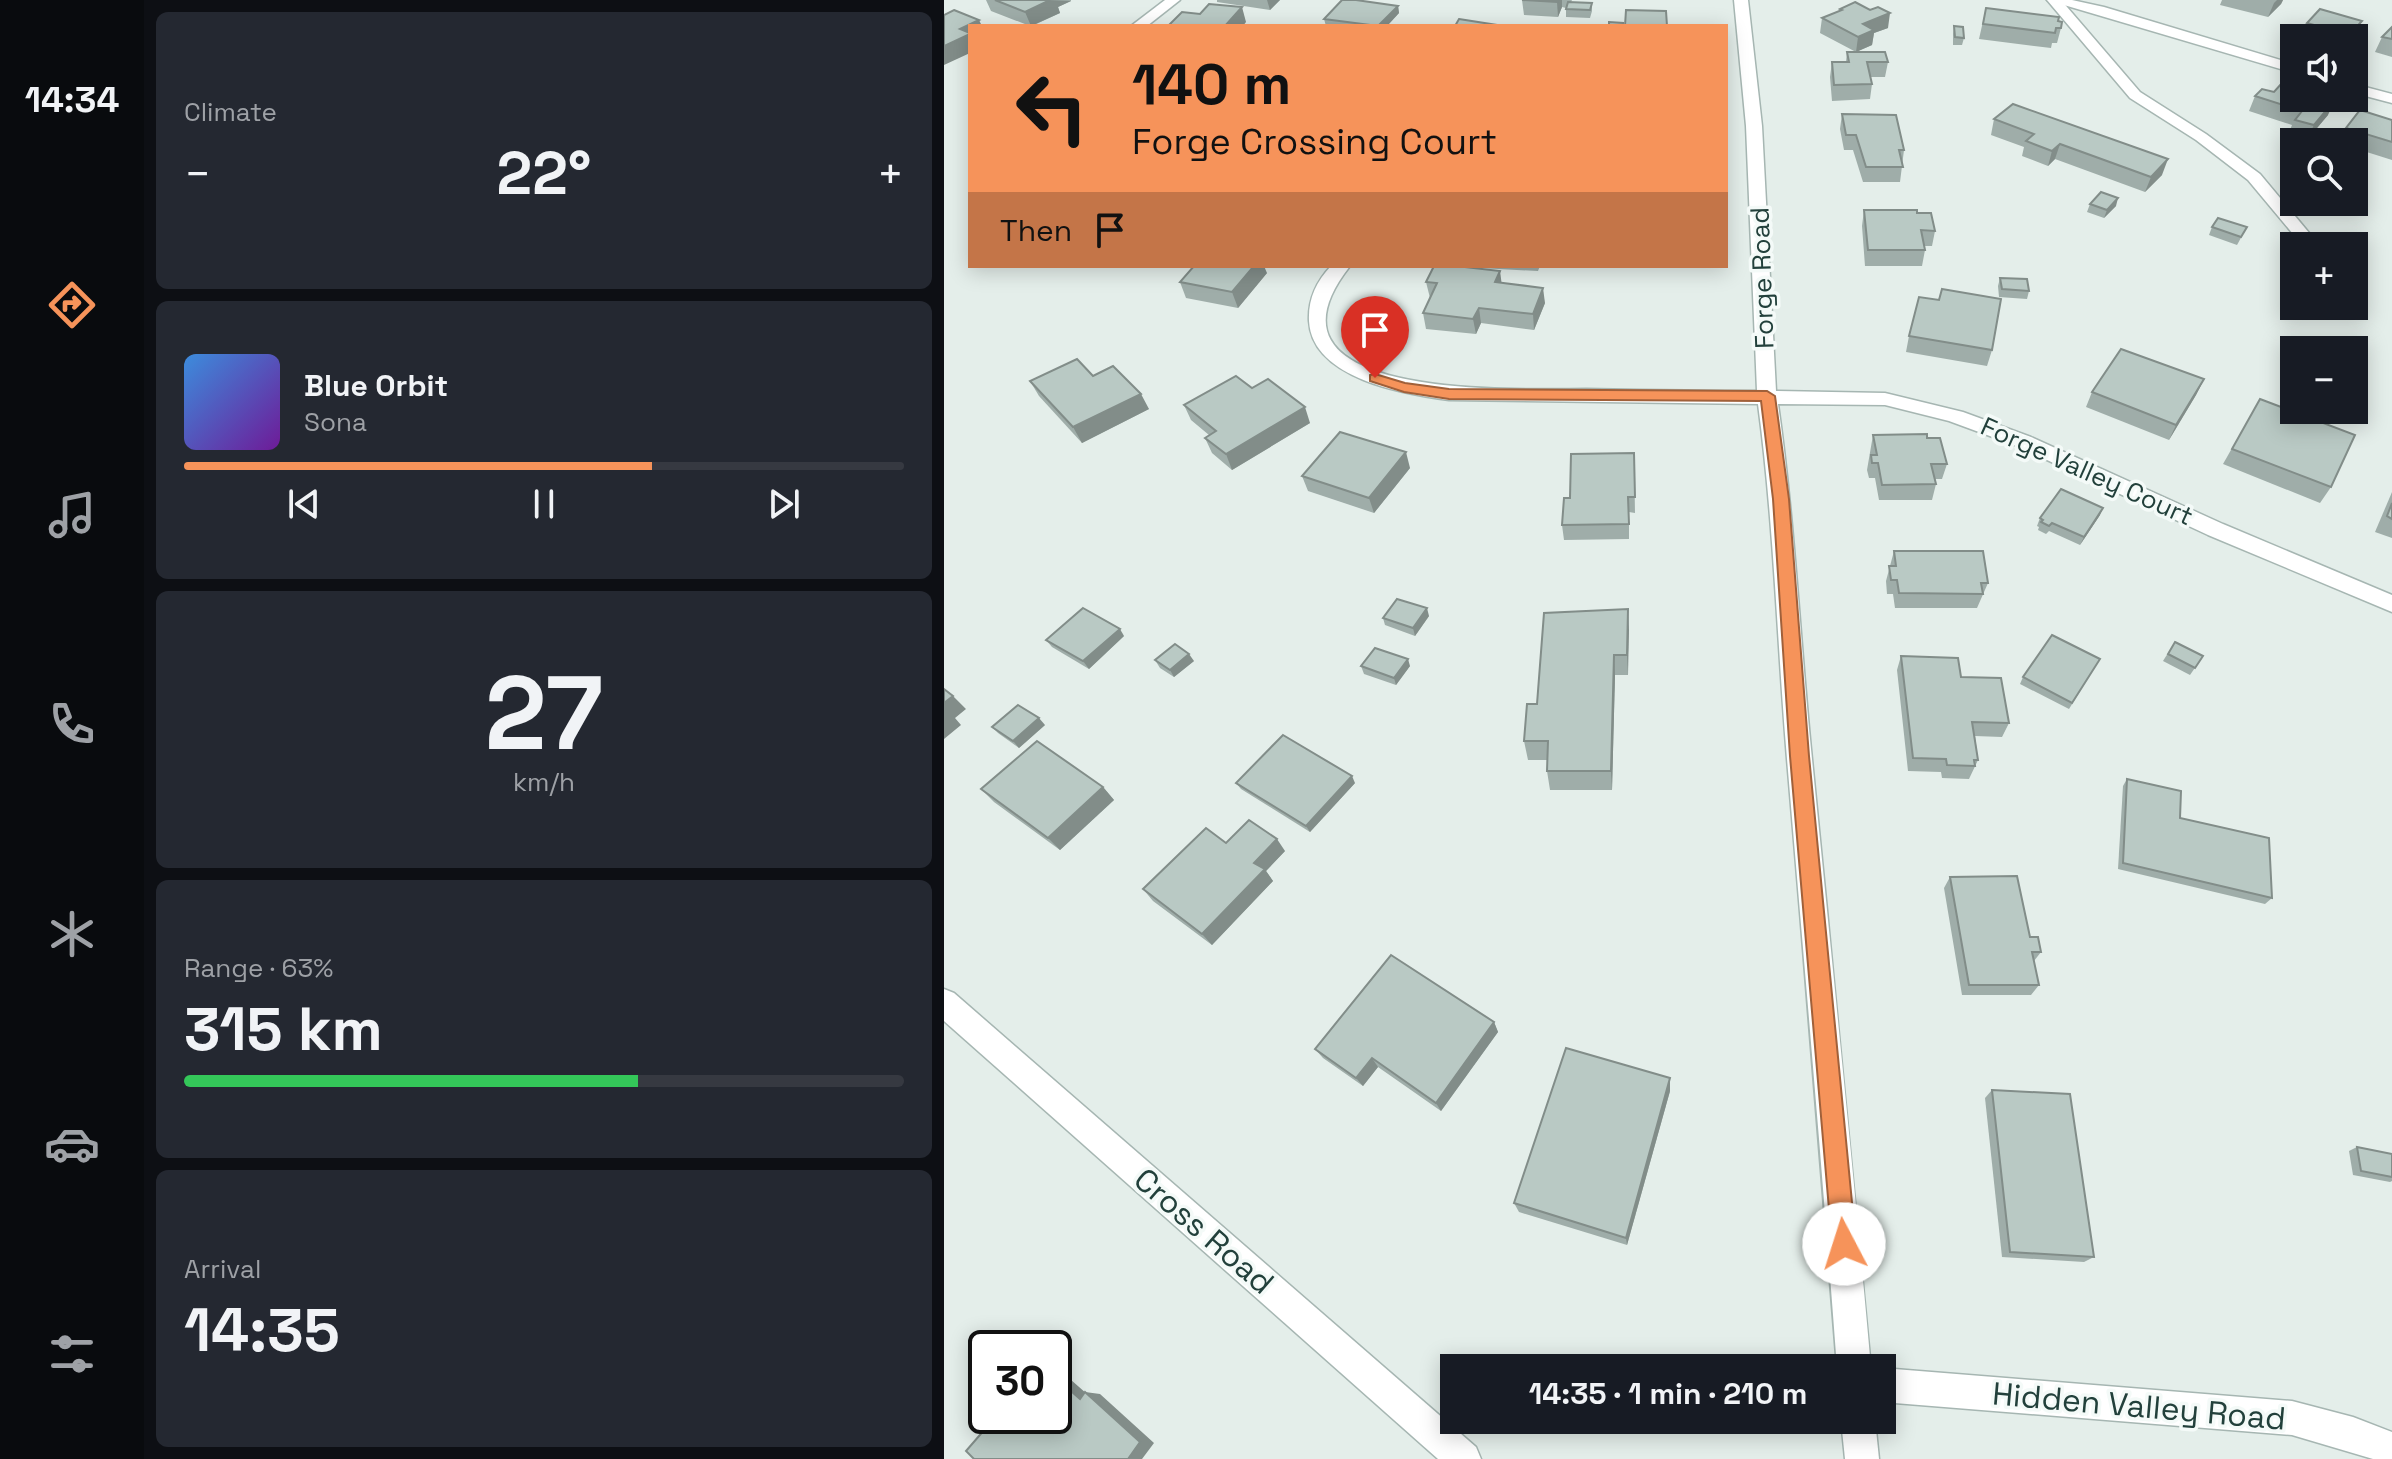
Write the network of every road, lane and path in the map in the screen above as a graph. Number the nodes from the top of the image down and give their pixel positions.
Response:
1 (1173, 0) edge
2 (1741, 0) edge
3 (2054, 0) edge
4 (1141, 24) edge
5 (2280, 65) edge
6 (2368, 92) edge
7 (2392, 99) edge
8 (2300, 232) edge
9 (1339, 268) edge
10 (1767, 396) junction
11 (2392, 604) edge
12 (944, 1003) edge
13 (1853, 1354) edge
14 (1896, 1386) edge
15 (1859, 1434) edge
16 (2392, 1449) edge
17 (1464, 1459) edge
18 (1862, 1459) edge

1 - 4 street
2 - 10 street, Forge Road
3 - 5 street
3 - 8 street
6 - 7 street
9 - 10 street, Forge Valley Court
10 - 11 street, Forge Valley Court
10 - 13 street, Forge Road
12 - 17 street, Cross Road
14 - 16 street, Hidden Valley Road
15 - 18 street

